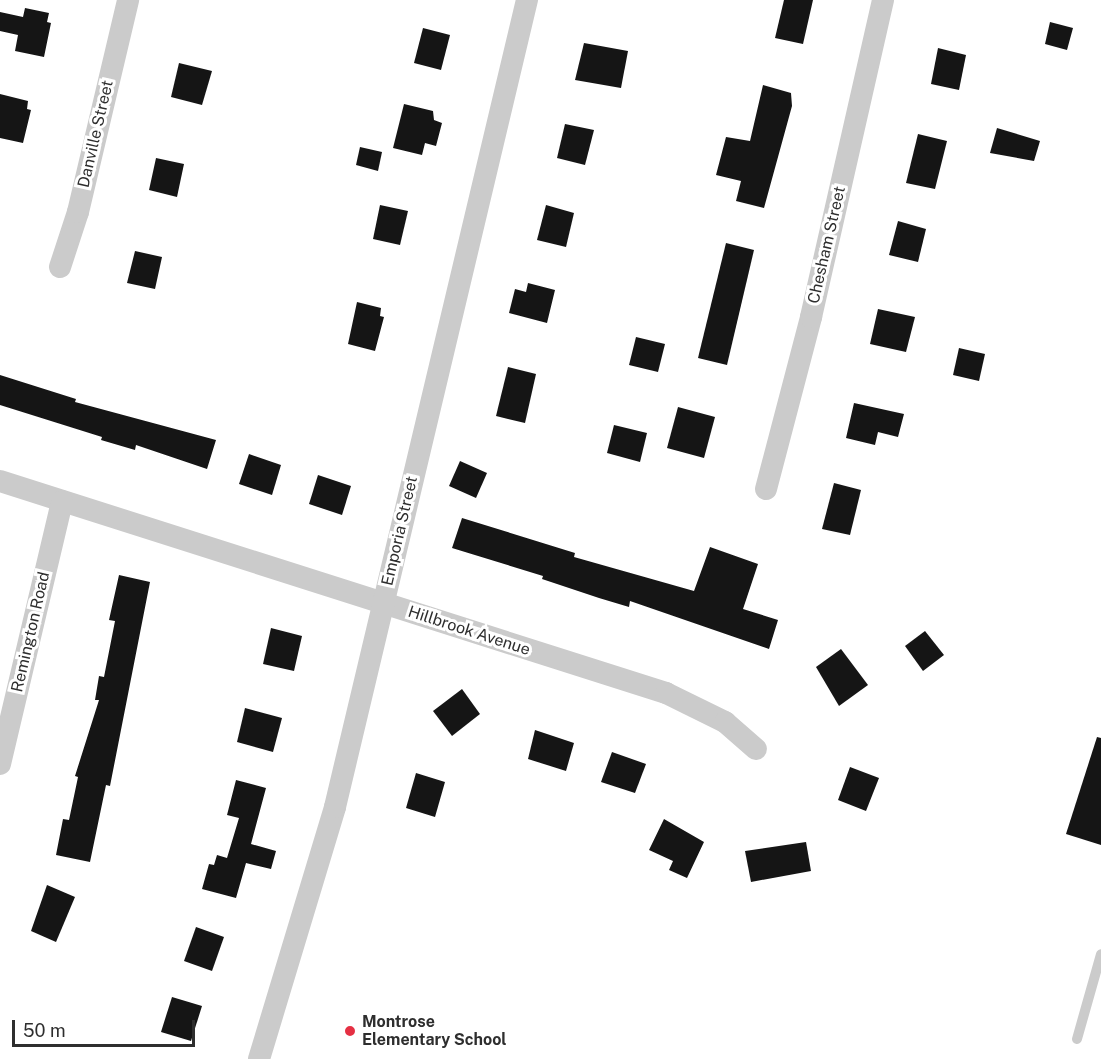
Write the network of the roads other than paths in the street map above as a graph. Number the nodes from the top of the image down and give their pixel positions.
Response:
1 (128, 0) edge
2 (527, 0) edge
3 (882, 0) edge
4 (60, 267) dead end
5 (0, 481) edge
6 (766, 489) dead end
7 (62, 501) junction
8 (383, 603) junction
9 (756, 748) dead end
10 (0, 764) edge
11 (1101, 954) edge
12 (1077, 1039) dead end
13 (259, 1059) edge

1 - 4 street, Danville Street
2 - 8 street, Emporia Street
3 - 6 street, Chesham Street
5 - 7 street, Hillbrook Avenue
7 - 8 street, Hillbrook Avenue
7 - 10 street, Remington Road
8 - 9 street, Hillbrook Avenue
8 - 13 street, Emporia Street
11 - 12 lane

